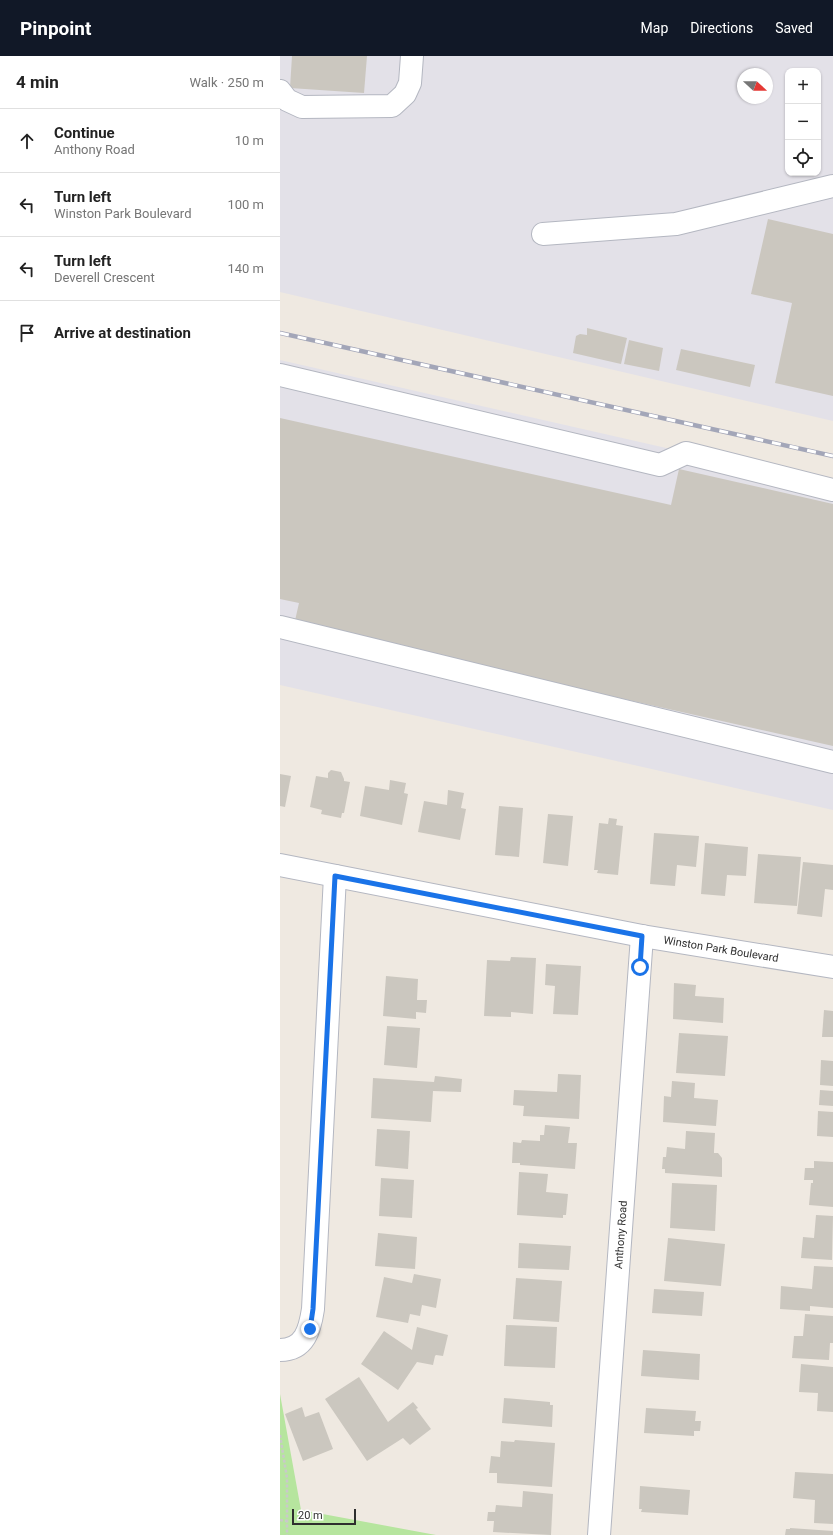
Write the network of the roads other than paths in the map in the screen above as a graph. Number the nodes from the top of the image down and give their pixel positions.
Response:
1 (412, 56) edge
2 (280, 91) edge
3 (833, 186) edge
4 (543, 234) dead end
5 (280, 375) edge
6 (833, 490) edge
7 (280, 627) edge
8 (833, 762) edge
9 (280, 865) edge
10 (335, 876) junction
11 (642, 936) junction
12 (833, 968) edge
13 (280, 1350) edge
14 (599, 1535) edge

1 - 2 street
3 - 4 street
5 - 6 street
7 - 8 street
9 - 10 street, Winston Park Boulevard
10 - 11 street, Winston Park Boulevard
10 - 13 street
11 - 12 street, Winston Park Boulevard
11 - 14 street, Anthony Road

